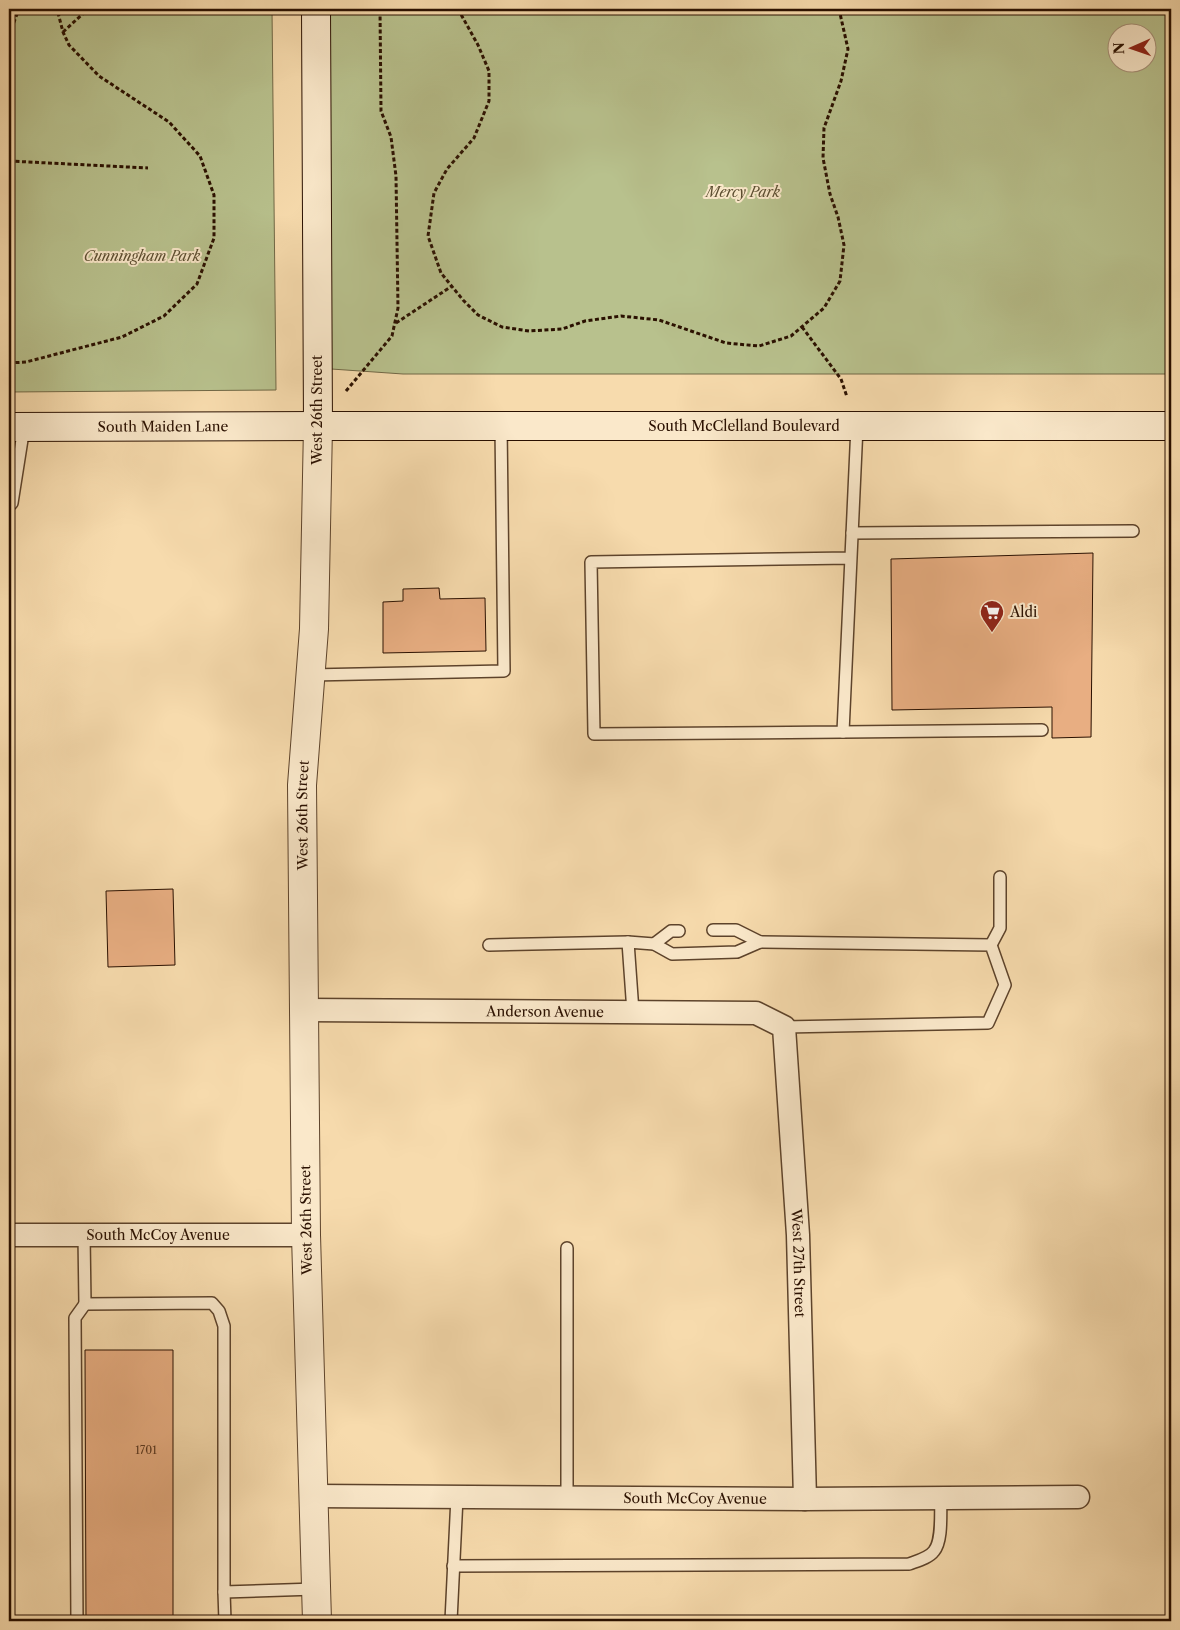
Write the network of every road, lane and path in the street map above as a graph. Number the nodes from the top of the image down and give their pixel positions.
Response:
1 (19, 9) edge
2 (57, 9) edge
3 (88, 9) edge
4 (316, 9) edge
5 (380, 9) edge
6 (458, 9) edge
7 (839, 9) edge
8 (63, 32) junction
9 (9, 35) edge
10 (9, 161) edge
11 (148, 168) dead end
12 (452, 286) junction
13 (395, 323) junction
14 (802, 327) junction
15 (9, 363) edge
16 (318, 426) junction
17 (501, 426) junction
18 (857, 426) junction
19 (1171, 426) edge
20 (16, 427) edge
21 (9, 506) edge
22 (1133, 531) dead end
23 (852, 533) junction
24 (851, 558) junction
25 (311, 675) junction
26 (1042, 730) dead end
27 (843, 732) junction
28 (1000, 877) dead end
29 (713, 930) dead end
30 (679, 931) dead end
31 (628, 942) junction
32 (760, 942) junction
33 (654, 944) junction
34 (489, 945) dead end
35 (991, 945) junction
36 (304, 1010) junction
37 (633, 1012) junction
38 (784, 1027) junction
39 (9, 1235) edge
40 (84, 1235) junction
41 (306, 1235) junction
42 (567, 1248) dead end
43 (86, 1304) junction
44 (313, 1496) junction
45 (457, 1497) junction
46 (566, 1497) junction
47 (1078, 1497) dead end
48 (941, 1498) junction
49 (805, 1499) junction
50 (454, 1566) junction
51 (316, 1589) junction
52 (224, 1592) junction
53 (77, 1621) edge
54 (225, 1621) edge
55 (317, 1621) edge
56 (451, 1621) edge

1 - 9 path
2 - 8 path
3 - 8 path
4 - 16 main road, West 26th Street
5 - 13 path
6 - 12 path
7 - 14 path
8 - 15 path
10 - 11 path
12 - 13 path
12 - 14 path
13 - 16 path
14 - 18 path
16 - 17 main road, South McClelland Boulevard
16 - 20 main road, South Maiden Lane
16 - 25 main road, West 26th Street
17 - 18 main road, South McClelland Boulevard
17 - 25 lane
18 - 19 main road, South McClelland Boulevard
18 - 23 lane
20 - 21 lane
22 - 23 lane
23 - 24 lane
24 - 27 lane
24 - 27 lane
25 - 36 main road, West 26th Street
26 - 27 lane
28 - 35 lane
29 - 32 lane
30 - 33 lane
31 - 33 lane
31 - 34 lane
31 - 37 lane
32 - 33 lane
32 - 35 lane
35 - 38 lane
36 - 37 street, Anderson Avenue
36 - 41 main road, West 26th Street
37 - 38 street, Anderson Avenue
38 - 49 street, West 27th Street
39 - 40 street, South McCoy Avenue
40 - 41 street, South McCoy Avenue
40 - 43 lane
41 - 44 main road, West 26th Street
42 - 46 lane
43 - 52 lane
43 - 53 lane
44 - 45 street, South McCoy Avenue
44 - 51 main road, West 26th Street
45 - 46 street, South McCoy Avenue
45 - 50 lane
46 - 49 street, South McCoy Avenue
47 - 48 street, South McCoy Avenue
48 - 49 street, South McCoy Avenue
48 - 50 lane
50 - 56 lane
51 - 52 lane
51 - 55 main road, West 26th Street
52 - 54 lane

